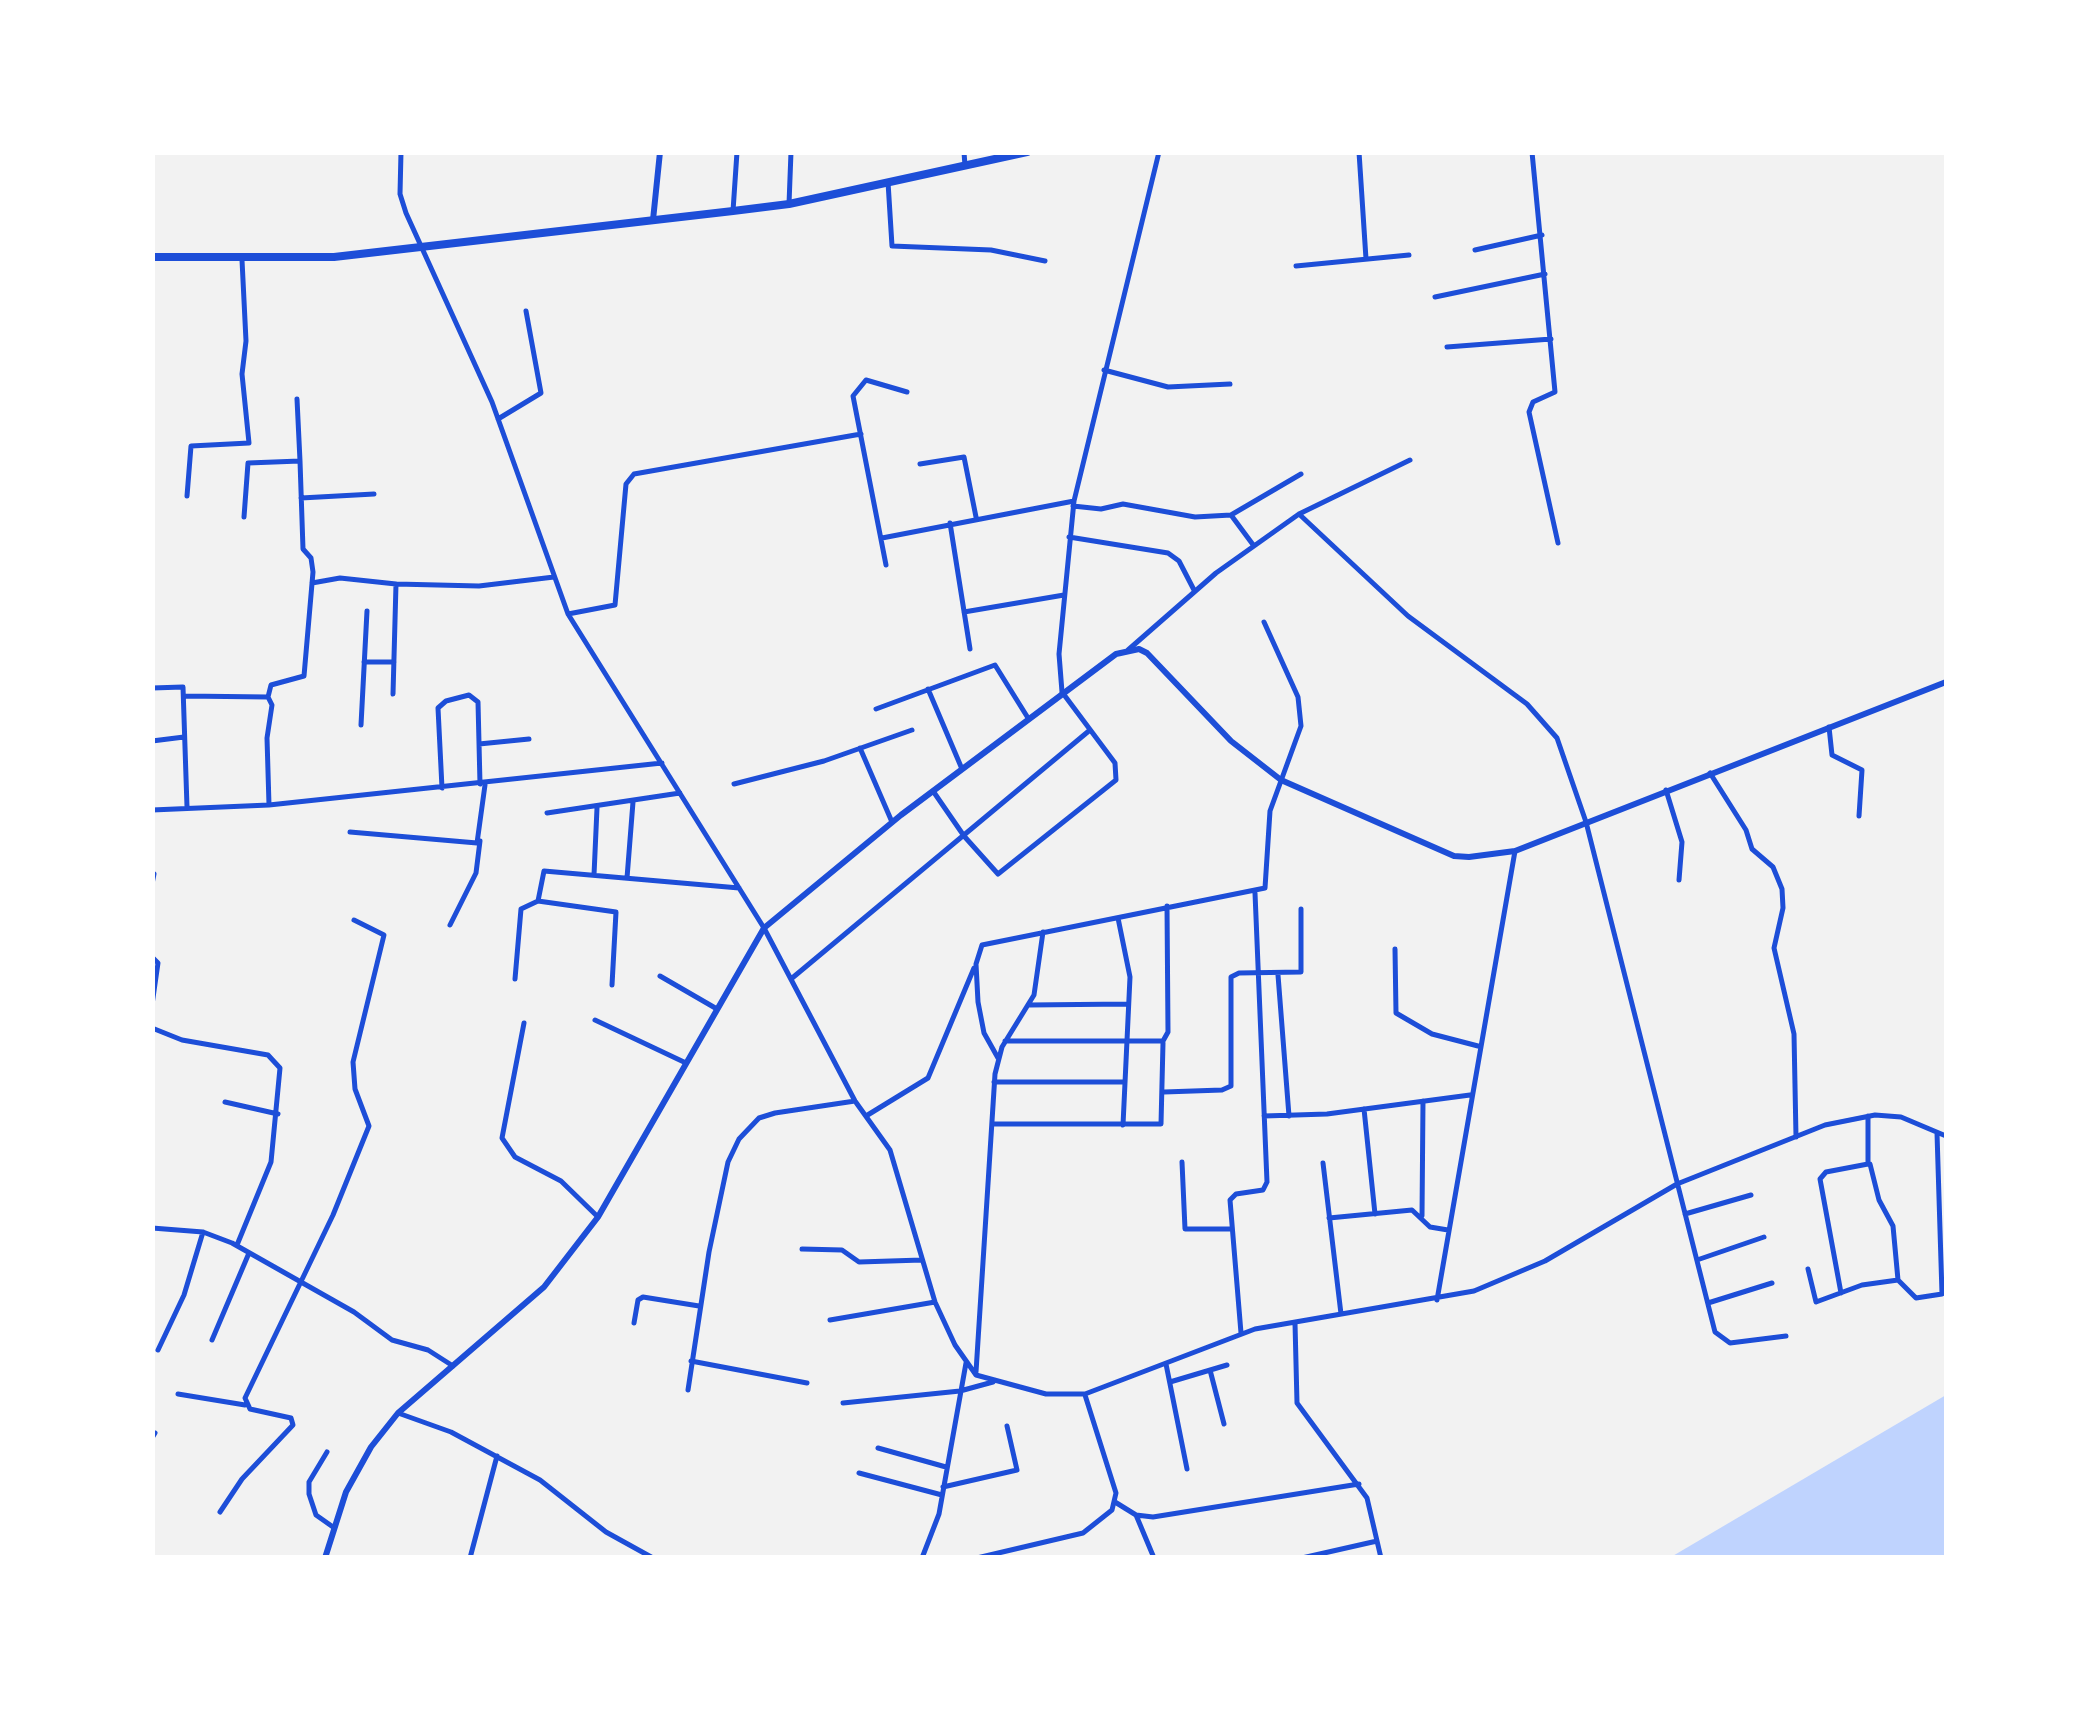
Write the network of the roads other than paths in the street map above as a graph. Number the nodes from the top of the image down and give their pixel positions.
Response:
1 (401, 152) edge
2 (660, 152) edge
3 (737, 152) edge
4 (791, 152) edge
5 (964, 152) edge
6 (1027, 152) edge
7 (1159, 152) edge
8 (1359, 152) edge
9 (1532, 152) edge
10 (965, 166) junction
11 (888, 182) junction
12 (789, 204) junction
13 (733, 211) junction
14 (653, 220) junction
15 (1542, 235) junction
16 (422, 248) junction
17 (1475, 250) dead end
18 (1409, 255) dead end
19 (152, 256) edge
20 (1366, 259) junction
21 (242, 260) junction
22 (1046, 261) dead end
23 (1296, 266) dead end
24 (1545, 274) junction
25 (1435, 297) dead end
26 (526, 311) dead end
27 (1551, 339) junction
28 (1447, 347) dead end
29 (1104, 370) junction
30 (1230, 384) dead end
31 (907, 392) dead end
32 (297, 398) dead end
33 (498, 419) junction
34 (861, 434) junction
35 (1410, 460) dead end
36 (300, 461) junction
37 (920, 464) dead end
38 (1301, 474) dead end
39 (374, 494) dead end
40 (187, 496) dead end
41 (301, 498) junction
42 (1074, 504) junction
43 (1300, 514) junction
44 (1231, 515) junction
45 (244, 517) dead end
46 (976, 518) junction
47 (950, 524) junction
48 (1069, 536) junction
49 (882, 538) junction
50 (1558, 543) dead end
51 (1254, 546) junction
52 (886, 565) dead end
53 (554, 577) junction
54 (312, 583) junction
55 (396, 584) junction
56 (1194, 590) junction
57 (1064, 595) junction
58 (367, 611) dead end
59 (964, 612) junction
60 (568, 614) junction
61 (1264, 622) dead end
62 (970, 650) dead end
63 (1128, 650) junction
64 (364, 662) junction
65 (394, 662) junction
66 (1946, 682) edge
67 (152, 688) edge
68 (928, 689) junction
69 (1062, 692) junction
70 (394, 694) dead end
71 (184, 696) junction
72 (268, 697) junction
73 (876, 708) dead end
74 (1028, 718) junction
75 (361, 724) dead end
76 (1829, 727) junction
77 (912, 730) dead end
78 (1090, 730) junction
79 (185, 737) junction
80 (529, 739) dead end
81 (152, 742) edge
82 (479, 744) junction
83 (860, 748) junction
84 (664, 763) junction
85 (962, 769) junction
86 (1710, 773) junction
87 (1281, 780) junction
88 (482, 784) junction
89 (734, 784) dead end
90 (442, 788) junction
91 (933, 790) junction
92 (1666, 790) junction
93 (680, 793) junction
94 (633, 802) junction
95 (269, 805) junction
96 (596, 807) junction
97 (186, 808) junction
98 (152, 810) edge
99 (547, 813) dead end
100 (1860, 816) dead end
101 (892, 822) junction
102 (1586, 822) junction
103 (350, 832) dead end
104 (964, 836) junction
105 (480, 841) junction
106 (1514, 850) junction
107 (154, 874) edge
108 (594, 875) junction
109 (627, 878) junction
110 (1679, 880) dead end
111 (152, 884) edge
112 (739, 888) junction
113 (1255, 892) junction
114 (538, 901) junction
115 (1167, 906) junction
116 (1302, 909) dead end
117 (1118, 918) junction
118 (354, 920) dead end
119 (450, 925) dead end
120 (764, 928) junction
121 (1043, 932) junction
122 (1395, 949) dead end
123 (152, 958) edge
124 (976, 964) junction
125 (1257, 974) junction
126 (1278, 974) junction
127 (660, 976) dead end
128 (516, 979) dead end
129 (791, 979) junction
130 (612, 984) dead end
131 (152, 1004) edge
132 (1128, 1004) junction
133 (1029, 1005) junction
134 (717, 1009) junction
135 (595, 1020) dead end
136 (524, 1024) dead end
137 (152, 1028) edge
138 (1005, 1041) junction
139 (1163, 1041) junction
140 (1126, 1042) junction
141 (1478, 1046) junction
142 (998, 1058) junction
143 (686, 1064) junction
144 (994, 1082) junction
145 (1124, 1082) junction
146 (1164, 1092) junction
147 (1470, 1094) junction
148 (855, 1101) junction
149 (1424, 1101) junction
150 (225, 1102) dead end
151 (1364, 1109) junction
152 (278, 1114) junction
153 (866, 1116) junction
154 (1264, 1116) junction
155 (1289, 1116) junction
156 (1868, 1116) junction
157 (992, 1124) junction
158 (1122, 1125) junction
159 (1937, 1131) junction
160 (1796, 1136) junction
161 (1946, 1136) edge
162 (1870, 1161) junction
163 (1182, 1162) dead end
164 (1322, 1164) dead end
165 (1677, 1184) junction
166 (1751, 1195) dead end
167 (1375, 1214) junction
168 (1685, 1214) junction
169 (1422, 1216) junction
170 (598, 1217) junction
171 (1329, 1218) junction
172 (152, 1228) edge
173 (1231, 1228) junction
174 (1448, 1230) junction
175 (204, 1232) junction
176 (1764, 1237) dead end
177 (236, 1245) junction
178 (802, 1249) dead end
179 (250, 1252) junction
180 (922, 1260) junction
181 (1696, 1260) junction
182 (1808, 1269) dead end
183 (1898, 1280) junction
184 (302, 1282) junction
185 (1772, 1283) dead end
186 (1841, 1293) junction
187 (1437, 1300) junction
188 (935, 1302) junction
189 (1708, 1302) junction
190 (698, 1306) junction
191 (1341, 1316) junction
192 (830, 1320) dead end
193 (634, 1323) dead end
194 (1295, 1323) junction
195 (1241, 1333) junction
196 (1786, 1336) dead end
197 (212, 1340) dead end
198 (158, 1350) dead end
199 (690, 1361) junction
200 (966, 1363) junction
201 (1166, 1364) junction
202 (1227, 1365) dead end
203 (453, 1366) junction
204 (1210, 1370) junction
205 (976, 1375) junction
206 (807, 1382) dead end
207 (994, 1382) junction
208 (1170, 1382) junction
209 (688, 1390) dead end
210 (960, 1391) junction
211 (178, 1394) dead end
212 (1085, 1394) junction
213 (843, 1403) dead end
214 (245, 1405) junction
215 (398, 1413) junction
216 (1224, 1424) dead end
217 (1007, 1426) dead end
218 (878, 1448) dead end
219 (327, 1452) dead end
220 (497, 1456) junction
221 (946, 1468) junction
222 (1187, 1469) dead end
223 (859, 1473) dead end
224 (1359, 1484) junction
225 (942, 1491) junction
226 (1116, 1502) junction
227 (220, 1512) dead end
228 (1136, 1515) junction
229 (333, 1527) junction
230 (1378, 1540) junction
231 (325, 1558) edge
232 (470, 1558) edge
233 (654, 1558) edge
234 (922, 1558) edge
235 (977, 1558) edge
236 (1154, 1558) edge
237 (1302, 1558) edge
238 (1381, 1558) edge

1 - 16 street
2 - 14 main road
3 - 13 street
4 - 12 street
5 - 10 street
6 - 10 highway
7 - 29 street
8 - 20 street
9 - 15 street
10 - 11 highway
11 - 12 highway
11 - 22 street
12 - 13 highway
13 - 14 highway
14 - 16 highway
15 - 17 street
15 - 24 street
16 - 21 highway
16 - 33 street
18 - 20 street
19 - 21 highway
20 - 23 street
21 - 40 street
24 - 25 street
24 - 27 street
26 - 33 street
27 - 28 street
27 - 50 street
29 - 30 street
29 - 42 street
31 - 34 street
32 - 36 street
33 - 53 street
34 - 49 street
34 - 60 street
35 - 43 street
36 - 41 street
36 - 45 street
37 - 46 street
38 - 44 street
39 - 41 street
41 - 54 street
42 - 44 street
42 - 46 street
42 - 48 street
43 - 51 street
43 - 102 street
44 - 51 street
46 - 47 street
47 - 49 street
47 - 59 street
48 - 56 street
48 - 57 street
49 - 52 street
51 - 56 street
53 - 55 street
53 - 60 street
54 - 55 street
54 - 72 street
55 - 65 street
56 - 63 street
57 - 59 street
57 - 69 street
58 - 64 street
59 - 62 street
60 - 84 street
61 - 87 street
63 - 69 main road
63 - 87 main road
64 - 65 street
64 - 75 street
65 - 70 street
66 - 76 main road
67 - 71 street
68 - 73 street
68 - 74 street
68 - 85 street
69 - 74 main road
69 - 78 street
71 - 72 street
71 - 79 street
72 - 95 street
74 - 85 main road
76 - 86 main road
76 - 100 street
77 - 83 street
78 - 104 street
78 - 104 street
79 - 81 street
79 - 97 street
80 - 82 street
82 - 88 street
82 - 90 street
83 - 89 street
83 - 101 street
84 - 88 street
84 - 93 street
85 - 91 main road
86 - 92 main road
86 - 160 street
87 - 106 main road
87 - 113 street
88 - 90 street
88 - 105 street
90 - 95 street
91 - 101 main road
91 - 104 street
92 - 102 main road
92 - 110 street
93 - 94 street
93 - 112 street
94 - 96 street
94 - 109 street
95 - 97 street
96 - 99 street
96 - 108 street
97 - 98 street
101 - 120 main road
102 - 106 main road
102 - 165 street
103 - 105 street
104 - 129 street
105 - 119 street
106 - 141 street
107 - 111 street
108 - 109 street
108 - 114 street
109 - 112 street
112 - 120 street
113 - 115 street
113 - 125 street
114 - 128 street
114 - 130 street
115 - 117 street
115 - 139 street
116 - 126 street
117 - 121 street
117 - 132 street
118 - 184 street
120 - 129 street
120 - 134 main road
121 - 124 street
121 - 133 street
122 - 141 street
123 - 131 street
124 - 142 street
124 - 153 street
125 - 126 street
125 - 146 street
125 - 154 street
126 - 155 street
127 - 134 street
129 - 148 street
132 - 133 street
132 - 140 street
133 - 138 street
134 - 143 main road
135 - 143 street
136 - 170 street
137 - 152 street
138 - 140 street
138 - 142 street
139 - 140 street
139 - 146 street
140 - 145 street
141 - 147 street
142 - 144 street
143 - 170 main road
144 - 145 street
144 - 157 street
145 - 158 street
146 - 158 street
147 - 149 street
147 - 174 street
148 - 153 street
148 - 190 street
149 - 151 street
149 - 169 street
150 - 152 street
151 - 155 street
151 - 167 street
152 - 177 street
153 - 180 street
154 - 155 street
154 - 173 street
156 - 159 street
156 - 160 street
156 - 162 street
157 - 158 street
157 - 205 street
159 - 161 street
159 - 183 street
160 - 165 street
162 - 183 street
162 - 186 street
163 - 173 street
164 - 171 street
165 - 168 street
165 - 187 street
166 - 168 street
167 - 169 street
167 - 171 street
168 - 181 street
169 - 174 street
170 - 203 main road
171 - 191 street
172 - 175 street
173 - 195 street
174 - 187 street
175 - 177 street
175 - 198 street
176 - 181 street
177 - 179 street
178 - 180 street
179 - 184 street
179 - 197 street
180 - 188 street
181 - 189 street
182 - 186 street
183 - 186 street
184 - 203 street
184 - 214 street
185 - 189 street
187 - 191 street
188 - 192 street
188 - 200 street
189 - 196 street
190 - 193 street
190 - 199 street
191 - 194 street
194 - 195 street
194 - 224 street
195 - 201 street
199 - 206 street
199 - 209 street
200 - 205 street
200 - 210 street
201 - 208 street
201 - 212 street
202 - 204 street
203 - 215 main road
204 - 208 street
204 - 216 street
205 - 207 street
207 - 210 street
207 - 212 street
208 - 222 street
210 - 213 street
210 - 221 street
211 - 214 street
212 - 226 street
214 - 227 street
215 - 220 street
215 - 229 main road
217 - 225 street
218 - 221 street
219 - 229 street
220 - 232 street
220 - 233 street
221 - 225 street
223 - 225 street
224 - 228 street
224 - 230 street
225 - 234 street
226 - 228 street
226 - 235 street
228 - 236 street
229 - 231 main road
230 - 237 street
230 - 238 street

